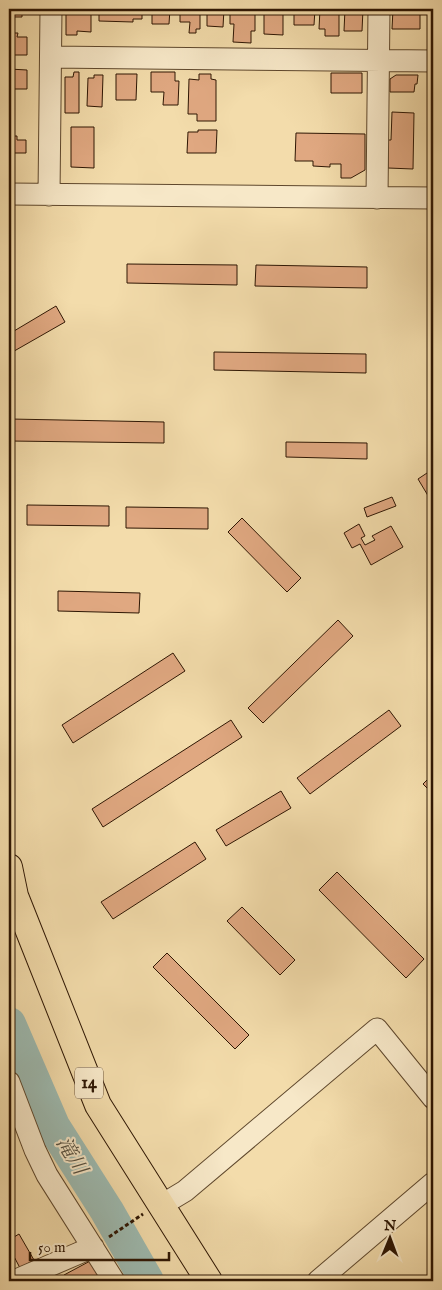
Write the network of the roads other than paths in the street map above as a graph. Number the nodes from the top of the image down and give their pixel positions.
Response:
1 (51, 9) edge
2 (379, 9) edge
3 (51, 57) junction
4 (378, 61) junction
5 (433, 62) edge
6 (9, 194) edge
7 (49, 195) junction
8 (377, 198) junction
9 (433, 198) edge
10 (9, 866) edge
11 (9, 1082) edge
12 (433, 1098) edge
13 (433, 1184) edge
14 (153, 1209) junction
15 (93, 1247) junction
16 (51, 1274) edge
17 (14, 1281) edge
18 (114, 1281) edge
19 (209, 1281) edge
20 (318, 1281) edge

1 - 3 street
2 - 4 street
3 - 4 street
3 - 7 street
4 - 5 street
4 - 8 street
6 - 7 street
7 - 8 street
8 - 9 street
10 - 14 main road, 14
11 - 15 street
12 - 14 street
13 - 20 street
14 - 19 main road, 14
15 - 16 street
15 - 18 street
16 - 17 street

